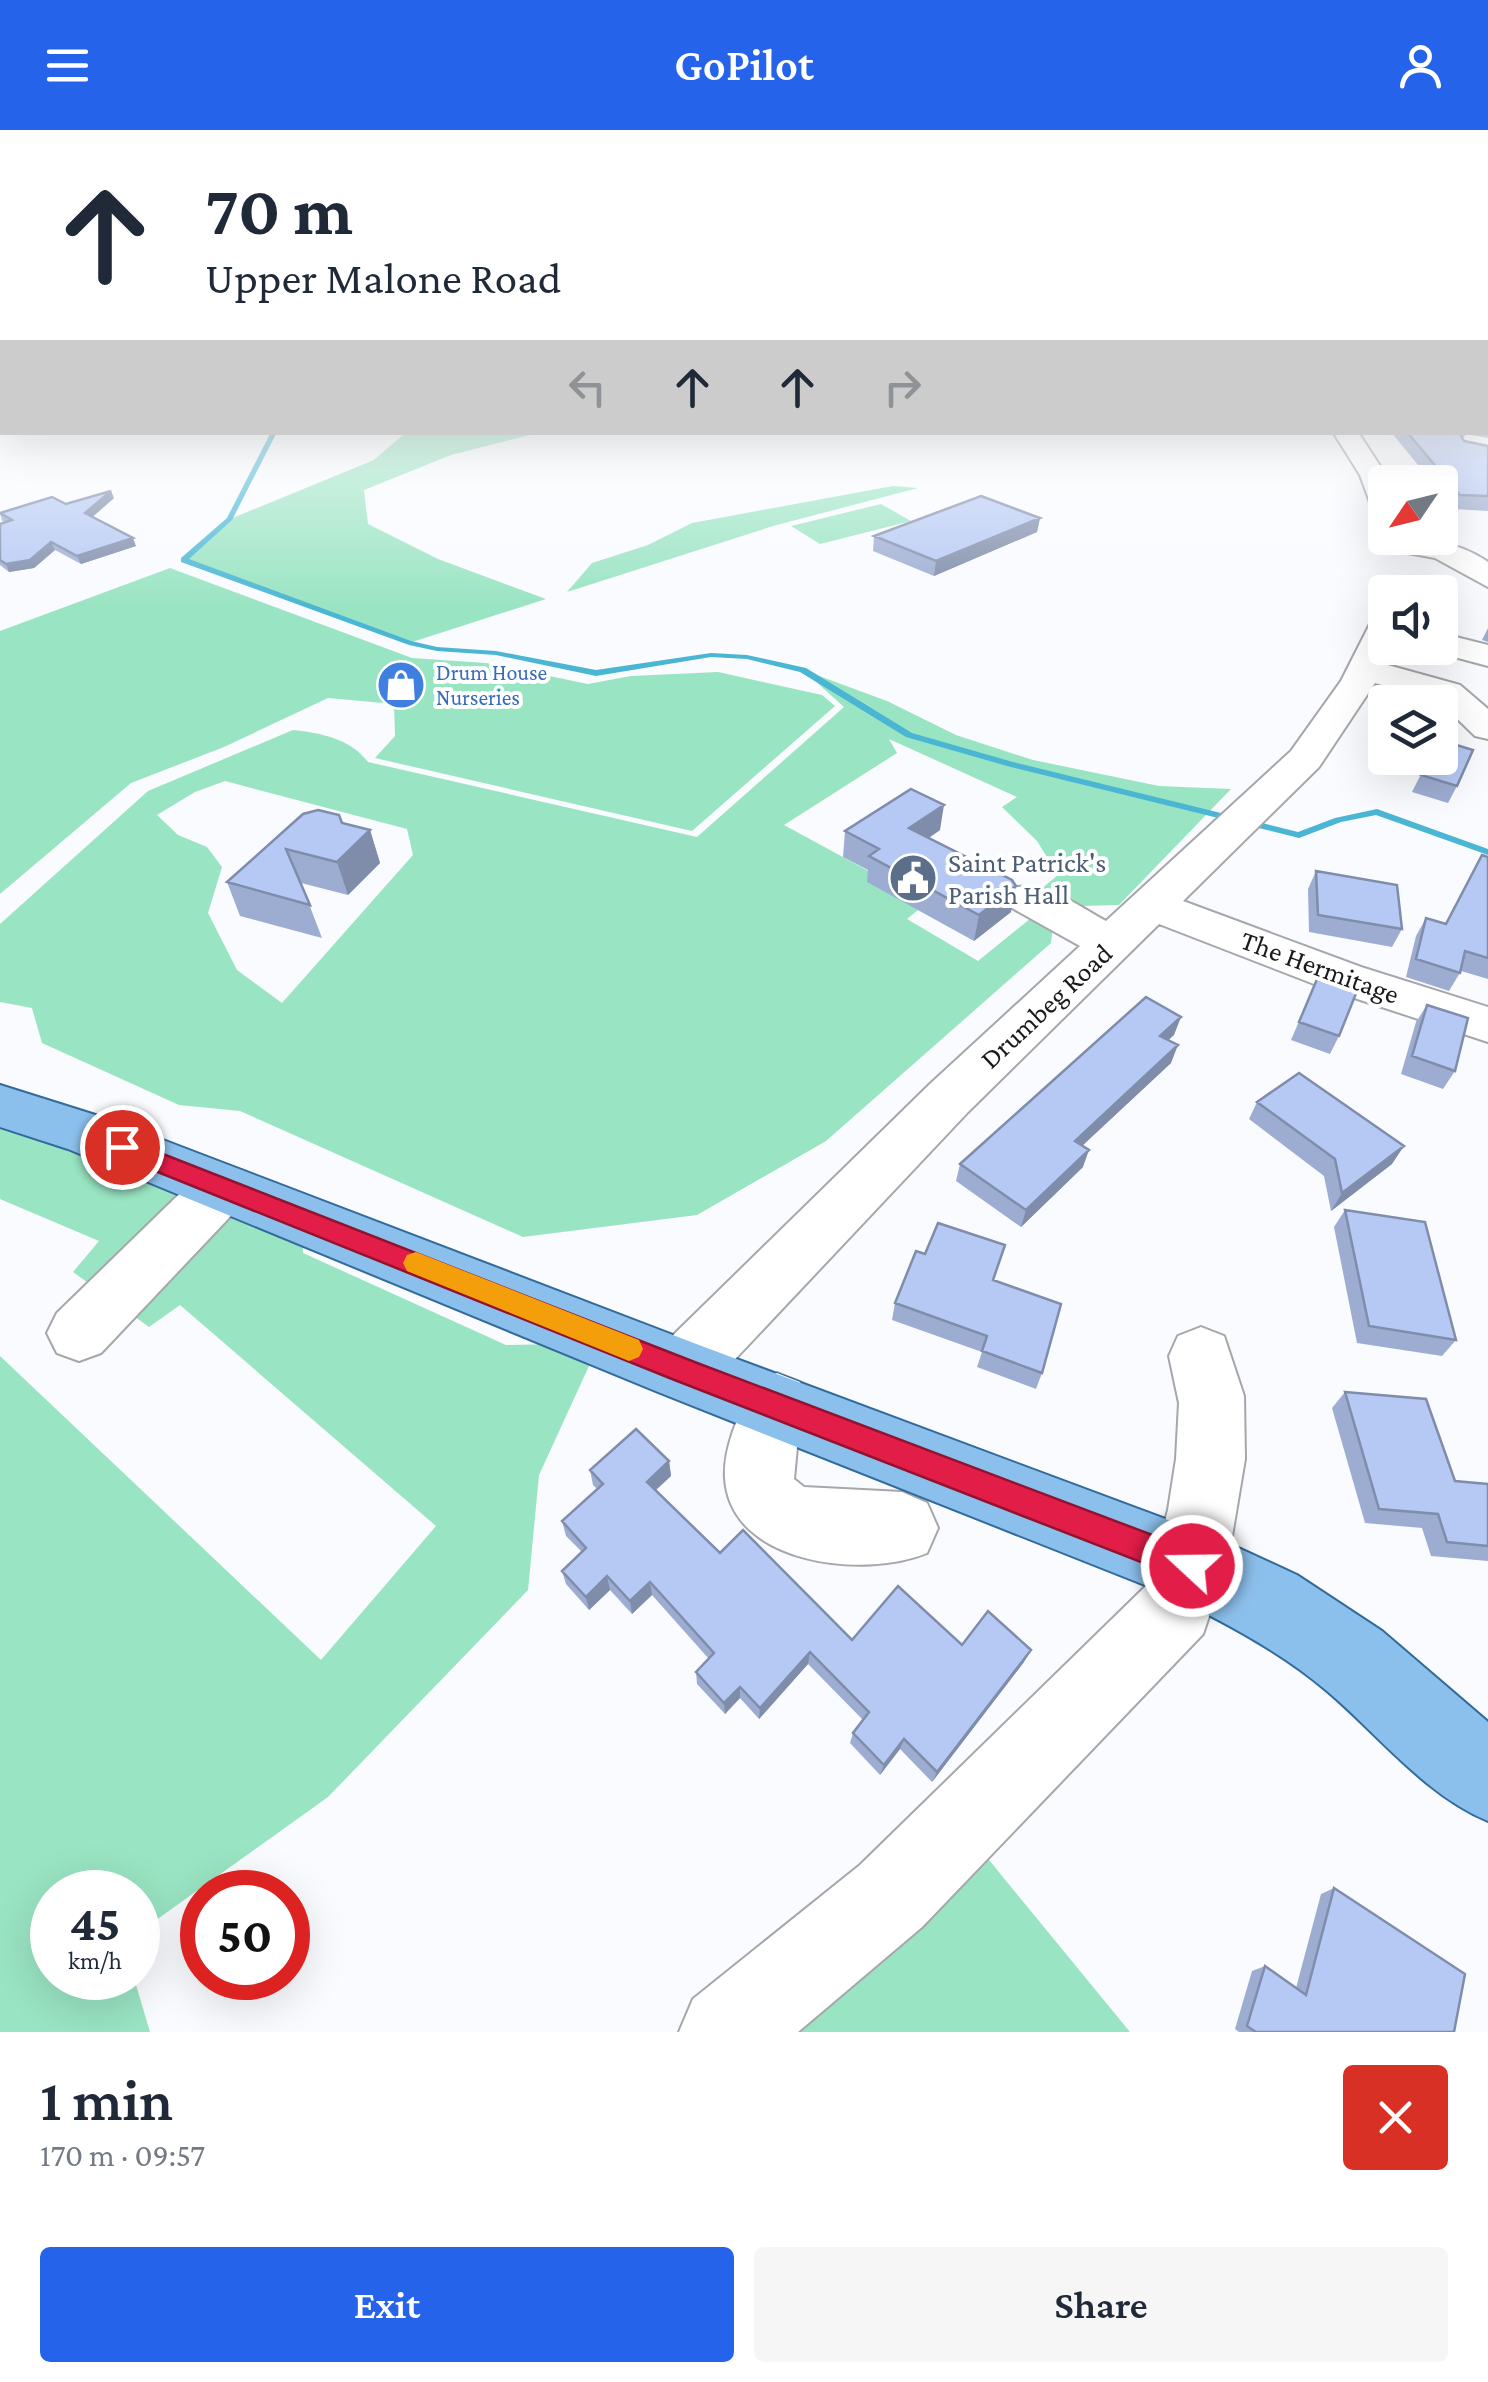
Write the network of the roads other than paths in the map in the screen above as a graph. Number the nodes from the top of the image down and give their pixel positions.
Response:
1 (1347, 435) edge
2 (1368, 466) edge
3 (1458, 537) edge
4 (1394, 555) edge
5 (1393, 574) dead end
6 (1488, 578) edge
7 (1458, 648) edge
8 (1488, 656) edge
9 (1368, 663) edge
10 (1365, 669) junction
11 (1488, 728) edge
12 (1028, 898) dead end
13 (1154, 906) junction
14 (1112, 944) junction
15 (1488, 1025) edge
16 (0, 1106) edge
17 (223, 1187) junction
18 (80, 1332) dead end
19 (1201, 1356) dead end
20 (682, 1370) junction
21 (777, 1404) junction
22 (902, 1528) dead end
23 (1192, 1566) junction
24 (1488, 1778) edge
25 (726, 2032) edge

1 - 2 street
3 - 6 street
4 - 5 street
7 - 8 street
9 - 10 street, Drumbeg Road
10 - 11 street
10 - 13 street, Drumbeg Road
12 - 14 street
13 - 14 street, Drumbeg Road
13 - 15 street, The Hermitage
14 - 20 street, Drumbeg Road
16 - 17 main road
17 - 18 street
17 - 20 main road
19 - 23 street
20 - 21 main road
21 - 22 street
21 - 23 main road
23 - 24 main road
23 - 25 street

